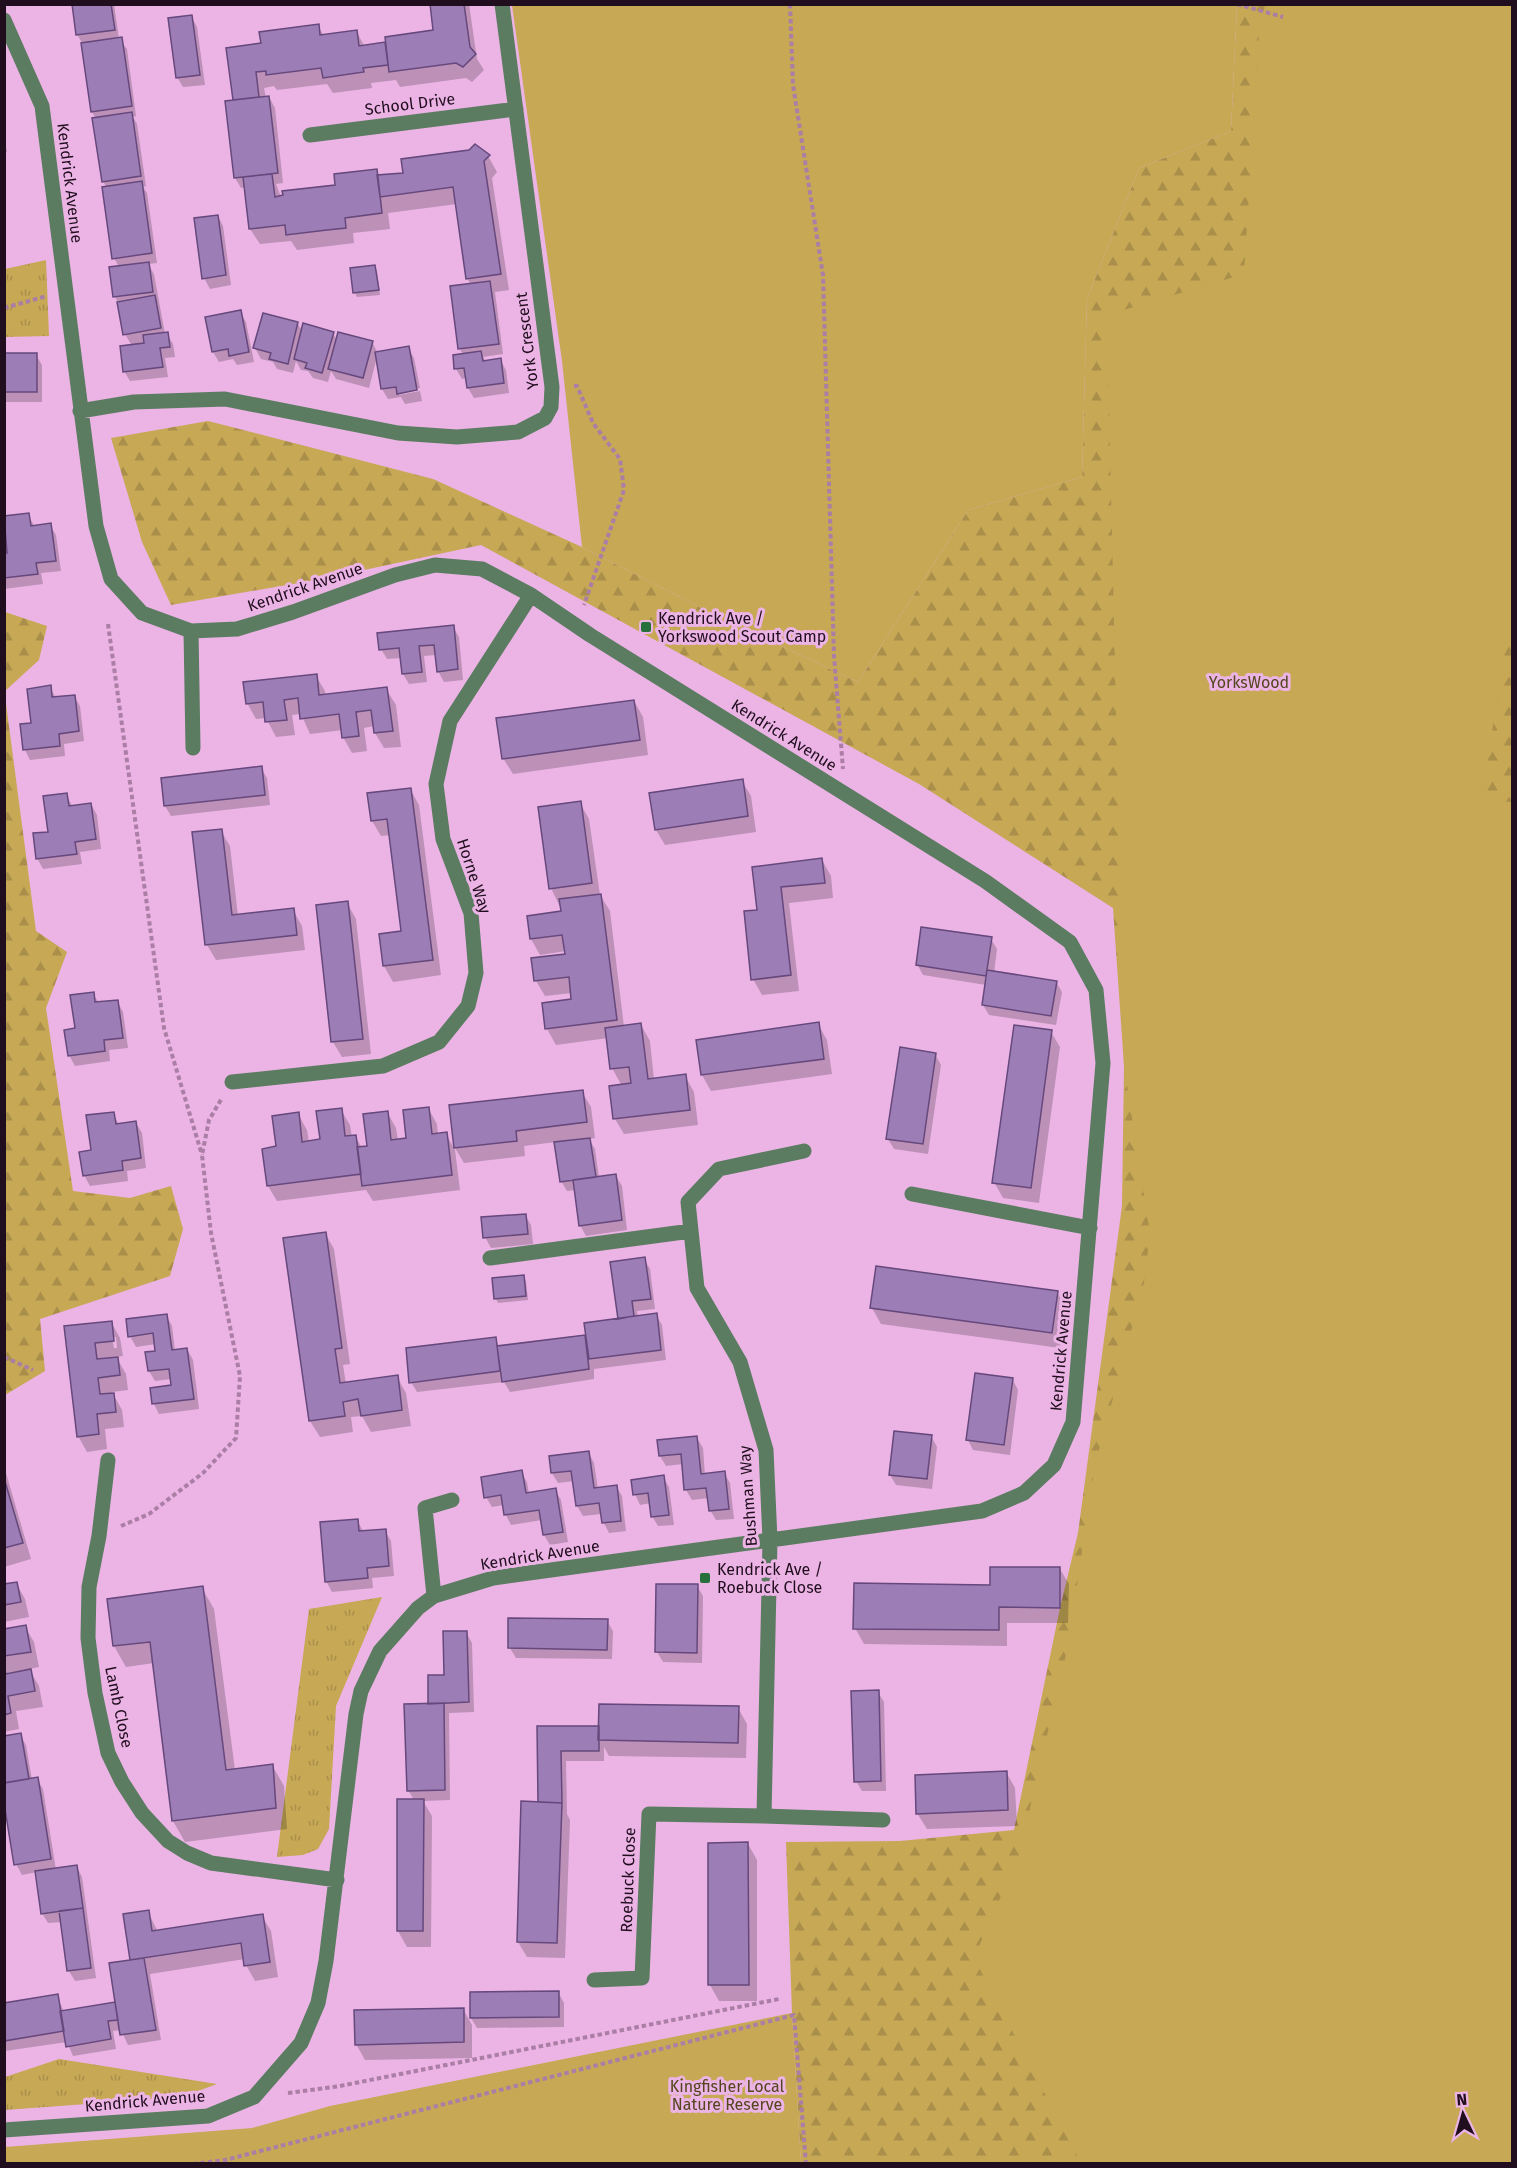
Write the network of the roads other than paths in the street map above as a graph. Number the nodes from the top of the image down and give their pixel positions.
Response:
1 (502, 4) edge
2 (4, 20) edge
3 (516, 109) junction
4 (310, 135) dead end
5 (80, 411) junction
6 (531, 595) junction
7 (191, 632) junction
8 (193, 748) dead end
9 (232, 1082) road end
10 (804, 1151) dead end
11 (912, 1194) dead end
12 (1090, 1228) junction
13 (691, 1232) junction
14 (490, 1258) dead end
15 (108, 1460) dead end
16 (452, 1500) dead end
17 (770, 1540) junction
18 (434, 1596) junction
19 (764, 1816) junction
20 (883, 1820) dead end
21 (336, 1880) junction
22 (594, 1980) dead end
23 (4, 2130) edge

1 - 3 street, York Crescent
2 - 5 street, Kendrick Avenue
3 - 4 street, School Drive
3 - 5 street, York Crescent
5 - 7 street, Kendrick Avenue
6 - 7 street, Kendrick Avenue
6 - 9 street, Horne Way
6 - 12 street, Kendrick Avenue
7 - 8 street
10 - 13 street, Bushman Way
11 - 12 street
12 - 17 street, Kendrick Avenue
13 - 14 street
13 - 17 street, Bushman Way
15 - 21 street, Lamb Close
16 - 18 street
17 - 18 street, Kendrick Avenue
17 - 19 street, Bushman Way
18 - 21 street, Kendrick Avenue
19 - 20 street
19 - 22 street, Roebuck Close
21 - 23 street, Kendrick Avenue

